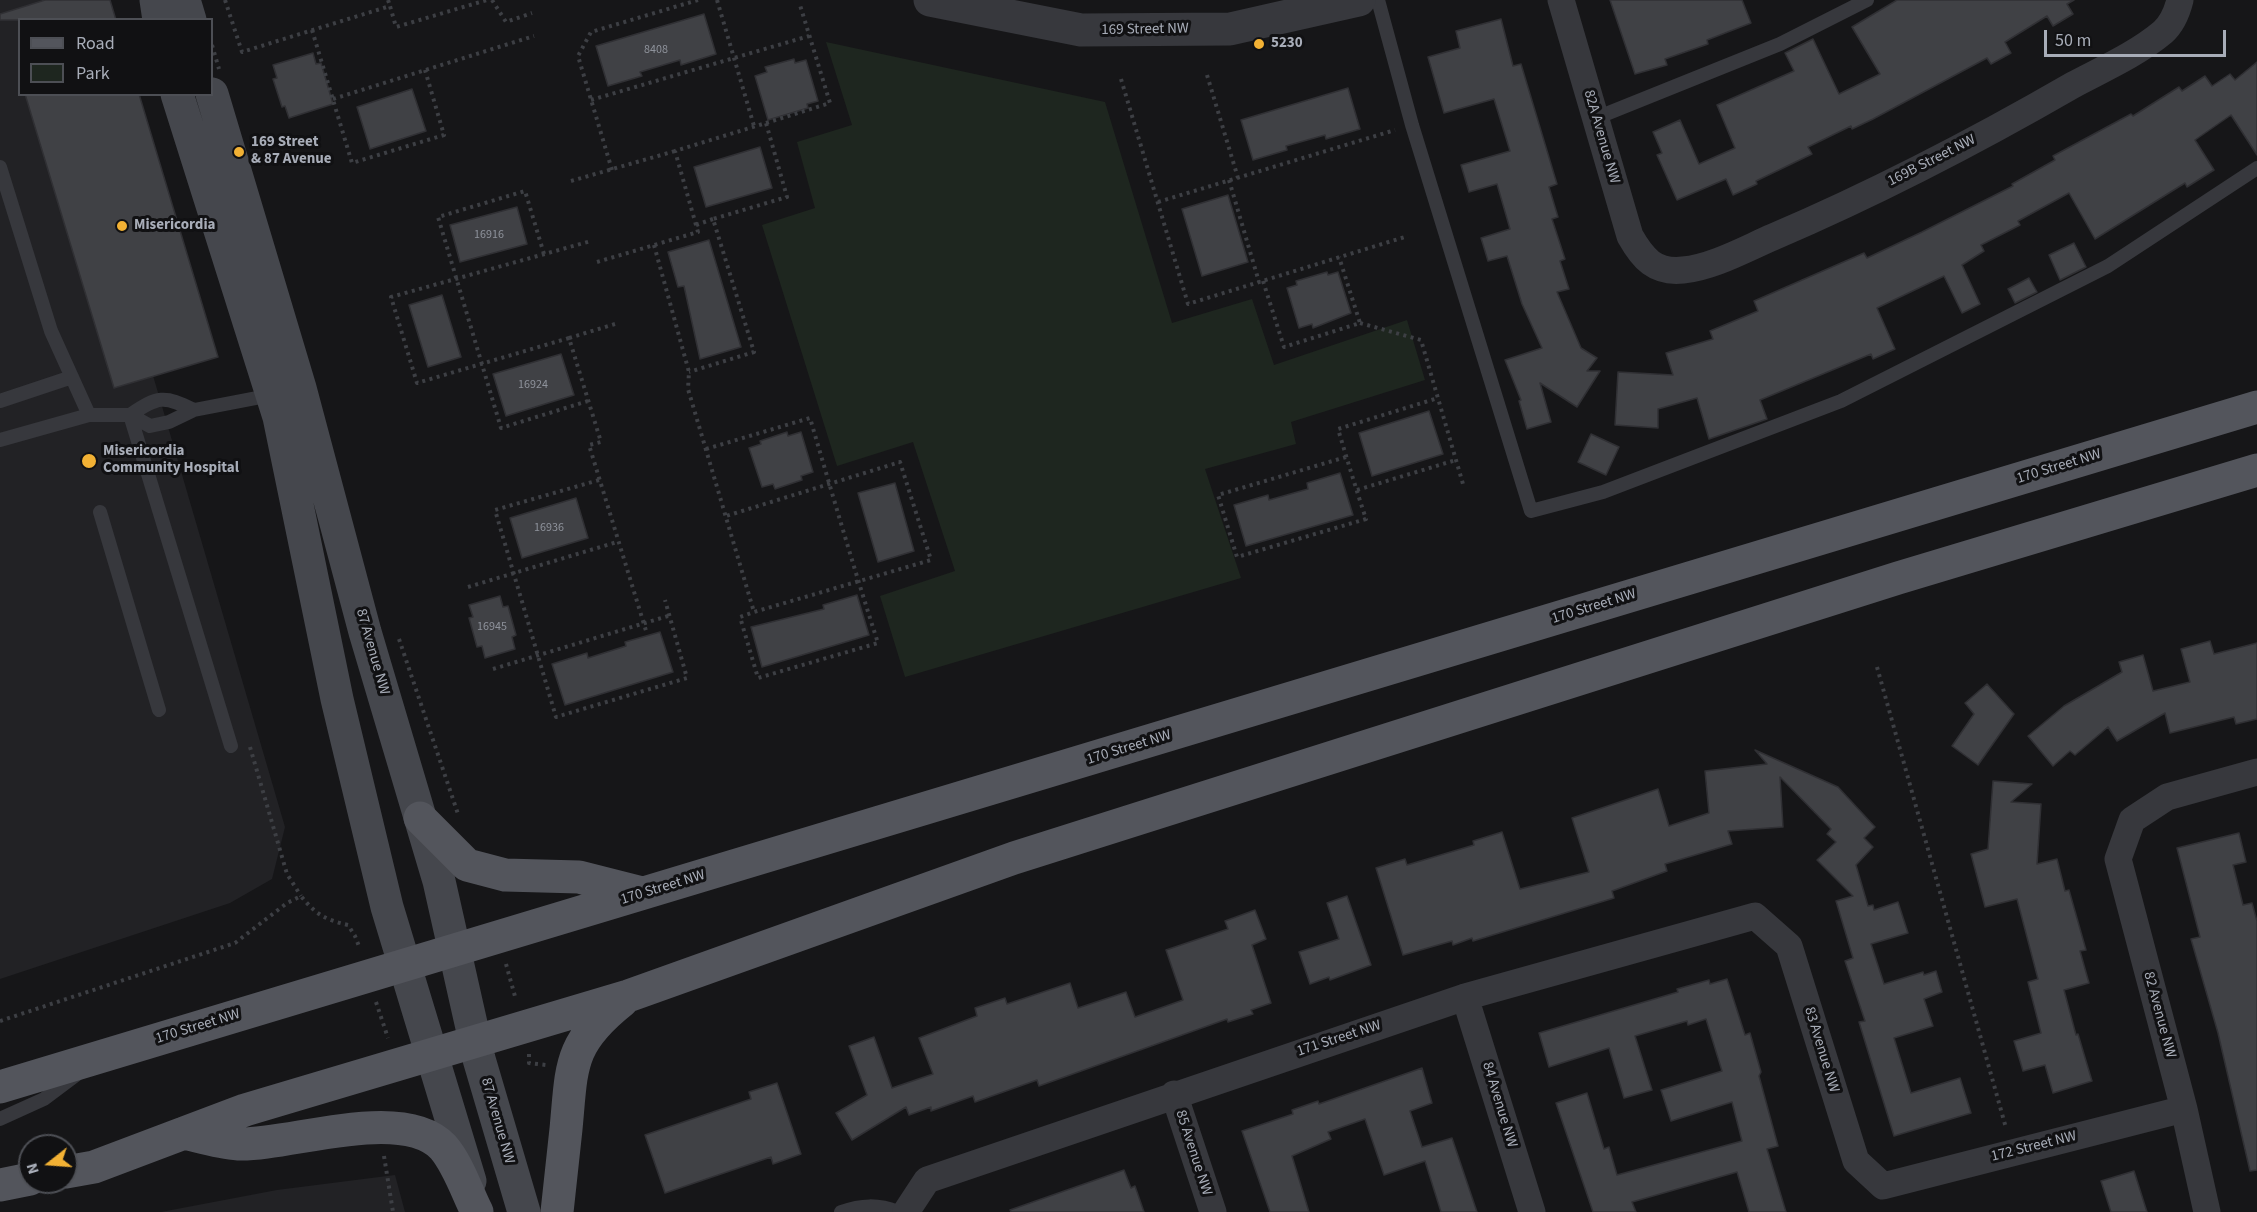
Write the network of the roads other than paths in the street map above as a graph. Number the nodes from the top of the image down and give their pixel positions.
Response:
1 (156, 0) edge
2 (184, 0) edge
3 (930, 0) edge
4 (1359, 0) edge
5 (1378, 0) edge
6 (1561, 0) edge
7 (1867, 0) edge
8 (2180, 0) edge
9 (159, 18) edge
10 (189, 18) edge
11 (217, 86) edge
12 (178, 96) edge
13 (1596, 118) junction
14 (0, 167) edge
15 (2257, 168) edge
16 (1654, 267) joint
17 (72, 378) junction
18 (286, 392) junction
19 (0, 401) edge
20 (2257, 407) edge
21 (194, 410) junction
22 (130, 415) junction
23 (89, 416) junction
24 (0, 440) edge
25 (2257, 470) edge
26 (100, 512) dead end
27 (159, 710) dead end
28 (231, 746) dead end
29 (2257, 772) edge
30 (420, 818) junction
31 (644, 893) junction
32 (1755, 916) joint
33 (456, 949) junction
34 (405, 965) junction
35 (628, 996) junction
36 (1465, 997) junction
37 (476, 1042) junction
38 (433, 1055) junction
39 (96, 1058) junction
40 (0, 1087) edge
41 (1174, 1094) junction
42 (2184, 1109) junction
43 (0, 1119) edge
44 (182, 1133) junction
45 (78, 1170) edge
46 (18, 1181) edge
47 (0, 1185) edge
48 (1884, 1186) joint
49 (478, 1212) edge
50 (524, 1212) edge
51 (557, 1212) edge
52 (841, 1212) edge
53 (898, 1212) edge
54 (906, 1212) edge
55 (1213, 1212) edge
56 (1532, 1212) edge
57 (2207, 1212) edge

1 - 9 main road
2 - 10 main road
3 - 4 street, 169 Street NW
5 - 15 lane
6 - 13 street, 82A Avenue NW
7 - 13 lane
8 - 16 street, 169B Street NW
11 - 18 main road, 87 Avenue NW
12 - 18 main road, 87 Avenue NW
13 - 16 street, 82A Avenue NW
14 - 17 lane
17 - 19 lane
17 - 23 lane
18 - 21 lane
18 - 30 main road, 87 Avenue NW
18 - 34 main road, 87 Avenue NW
20 - 31 main road, 170 Street NW
21 - 22 lane
21 - 22 lane
22 - 23 lane
22 - 28 lane
23 - 24 lane
25 - 35 main road
26 - 27 lane
29 - 42 street, 82 Avenue NW
30 - 31 main road
30 - 33 main road, 87 Avenue NW
31 - 33 main road, 170 Street NW
32 - 36 street, 171 Street NW
32 - 48 street, 83 Avenue NW
33 - 34 main road, 170 Street NW
33 - 37 main road, 87 Avenue NW
34 - 38 main road, 87 Avenue NW
34 - 39 main road, 170 Street NW
35 - 37 main road
35 - 51 main road
36 - 41 street, 171 Street NW
36 - 56 street, 84 Avenue NW
37 - 38 main road
37 - 50 main road, 87 Avenue NW
38 - 44 main road
38 - 49 main road, 87 Avenue NW
39 - 40 main road, 170 Street NW
39 - 43 lane
41 - 54 street, 171 Street NW
41 - 55 street, 85 Avenue NW
42 - 48 street, 172 Street NW
42 - 57 street, 82 Avenue NW
44 - 45 main road
44 - 49 main road
46 - 47 main road
52 - 53 lane

